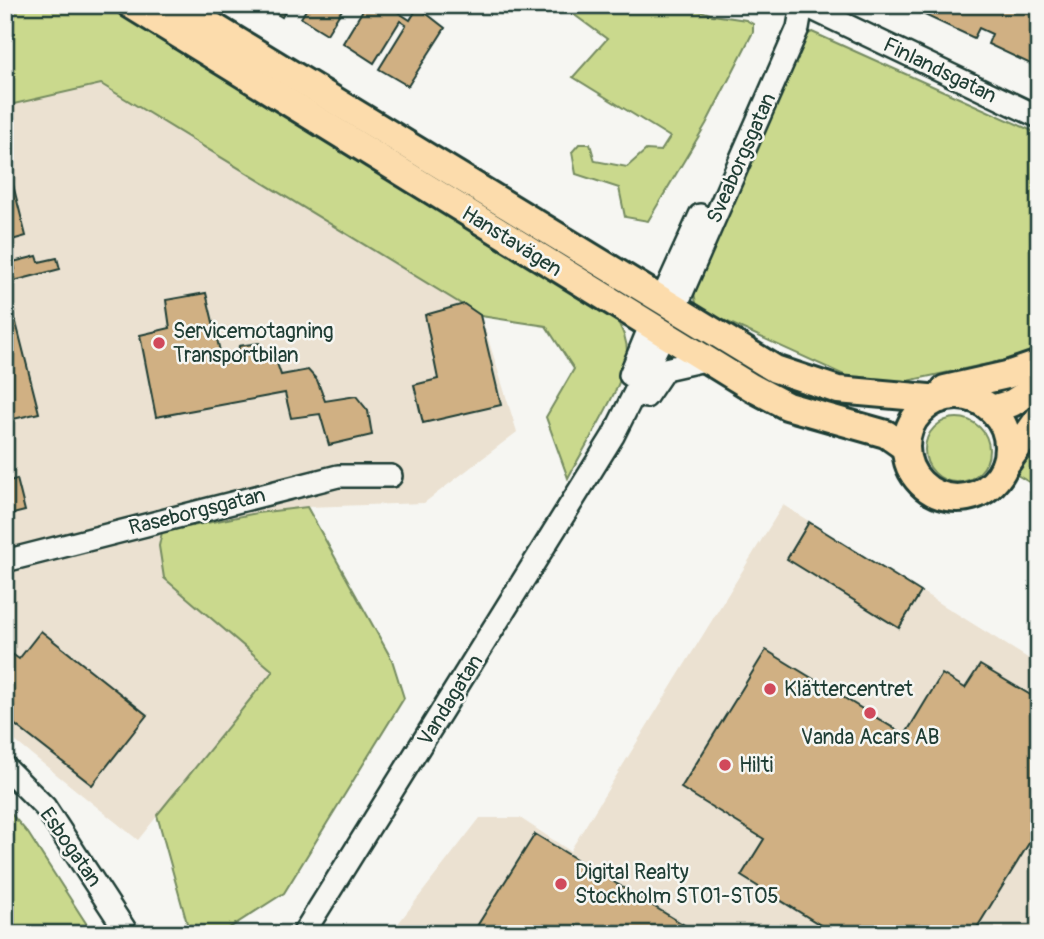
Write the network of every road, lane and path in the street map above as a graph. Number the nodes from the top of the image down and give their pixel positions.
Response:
1 (131, 5) edge
2 (178, 5) edge
3 (802, 5) edge
4 (1039, 117) edge
5 (668, 305) junction
6 (657, 330) junction
7 (705, 360) junction
8 (1039, 364) edge
9 (1039, 386) edge
10 (906, 397) junction
11 (940, 399) junction
12 (992, 410) junction
13 (1039, 418) edge
14 (613, 436) junction
15 (906, 448) junction
16 (593, 465) junction
17 (1004, 466) junction
18 (391, 476) dead end
19 (5, 561) edge
20 (5, 767) edge
21 (128, 934) edge
22 (303, 934) edge

1 - 6 main road, Hanstavägen
2 - 5 main road, Hanstavägen
3 - 4 street, Finlandsgatan
3 - 5 street, Sveaborgsgatan
5 - 6 main road
5 - 10 main road, Hanstavägen
6 - 7 main road, Hanstavägen
6 - 14 street, Vandagatan
6 - 16 street, Vandagatan
7 - 14 street, Vandagatan
7 - 15 main road, Hanstavägen
8 - 10 main road
9 - 12 main road
10 - 11 main road, Hanstavägen
11 - 12 main road
11 - 15 main road
12 - 17 main road
13 - 17 main road
14 - 16 street, Vandagatan
15 - 17 main road
16 - 22 street, Vandagatan
18 - 19 street, Raseborgsgatan
20 - 21 street, Esbogatan

